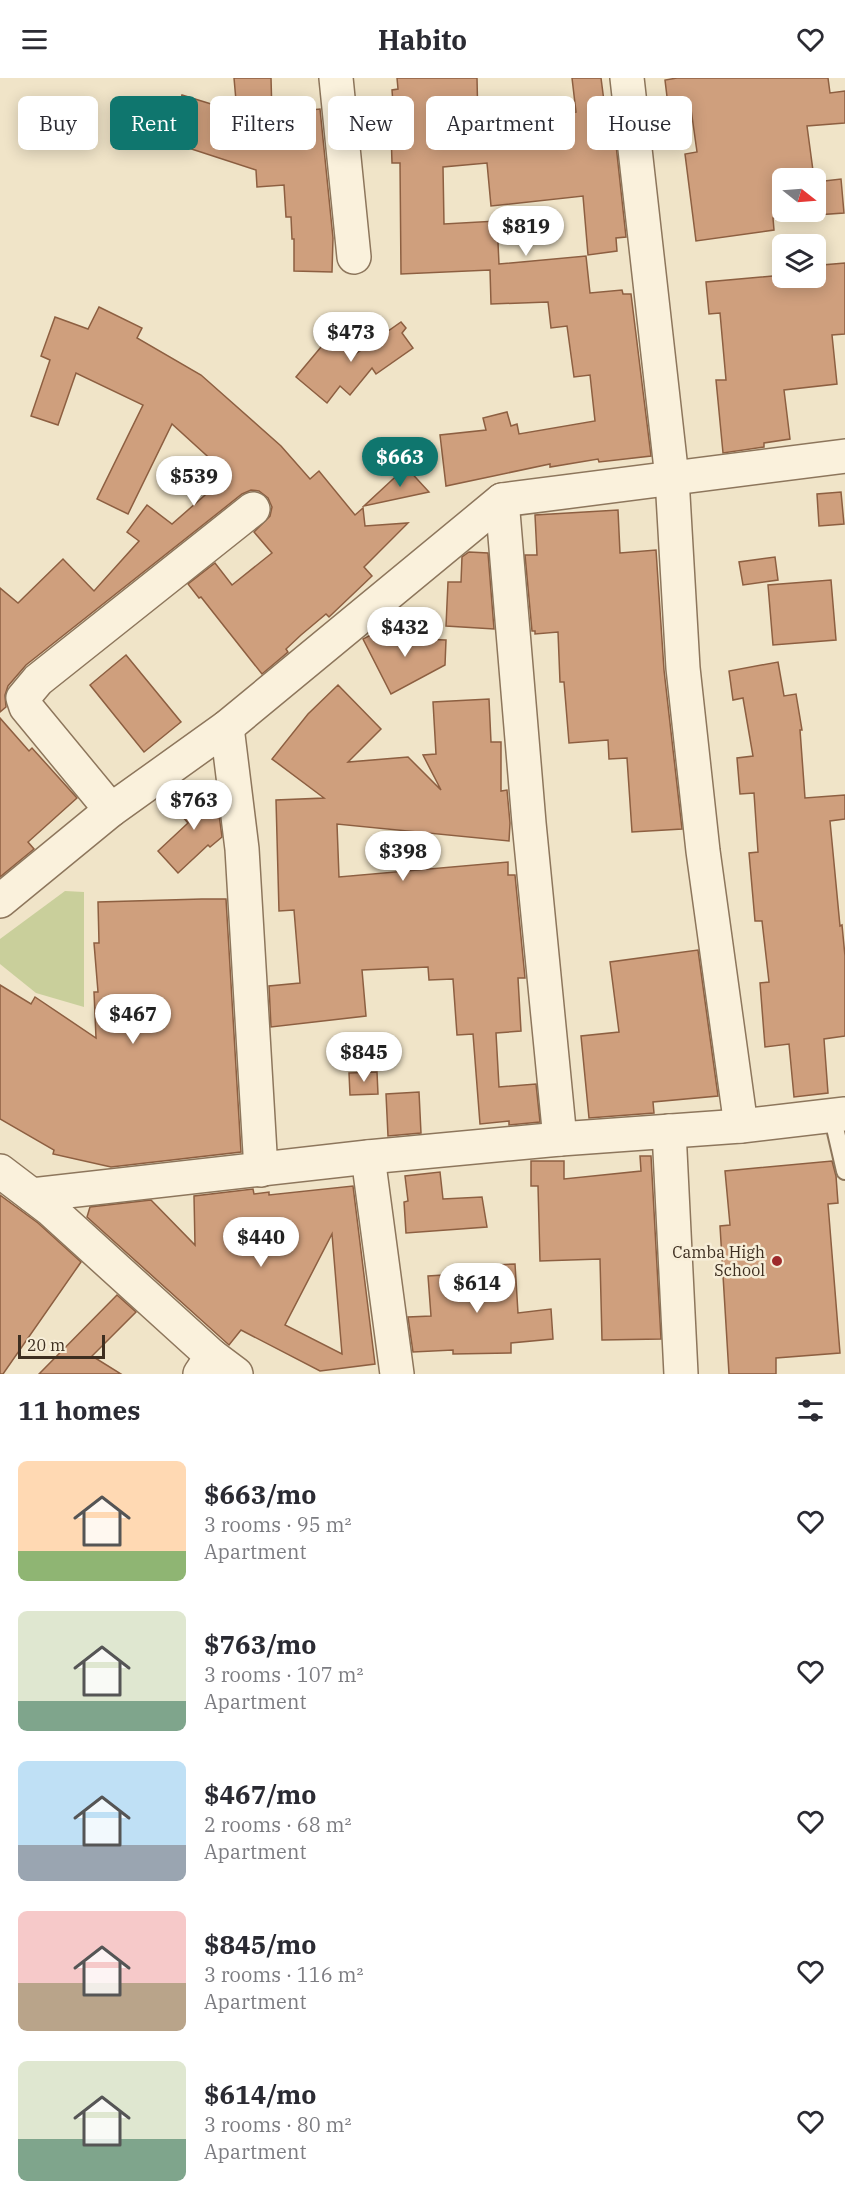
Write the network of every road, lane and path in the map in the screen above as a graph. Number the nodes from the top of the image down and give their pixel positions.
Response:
1 (336, 78) edge
2 (627, 78) edge
3 (354, 257) dead end
4 (845, 456) edge
5 (672, 478) junction
6 (502, 500) junction
7 (253, 508) dead end
8 (227, 727) junction
9 (111, 810) junction
10 (0, 901) edge
11 (839, 1115) edge
12 (741, 1126) junction
13 (669, 1131) junction
14 (560, 1139) junction
15 (368, 1157) junction
16 (261, 1170) junction
17 (0, 1171) edge
18 (845, 1171) edge
19 (32, 1194) junction
20 (216, 1368) edge
21 (397, 1374) edge
22 (681, 1374) edge

1 - 3 street
2 - 5 street
4 - 5 street
5 - 6 street
5 - 12 street
6 - 8 street
6 - 14 street
7 - 9 street
8 - 9 street
8 - 16 street
9 - 10 street
11 - 12 street
11 - 18 lane
12 - 13 street
13 - 14 street
13 - 22 street
14 - 15 street
15 - 16 street
15 - 21 street
16 - 19 street
17 - 19 street
19 - 20 street

